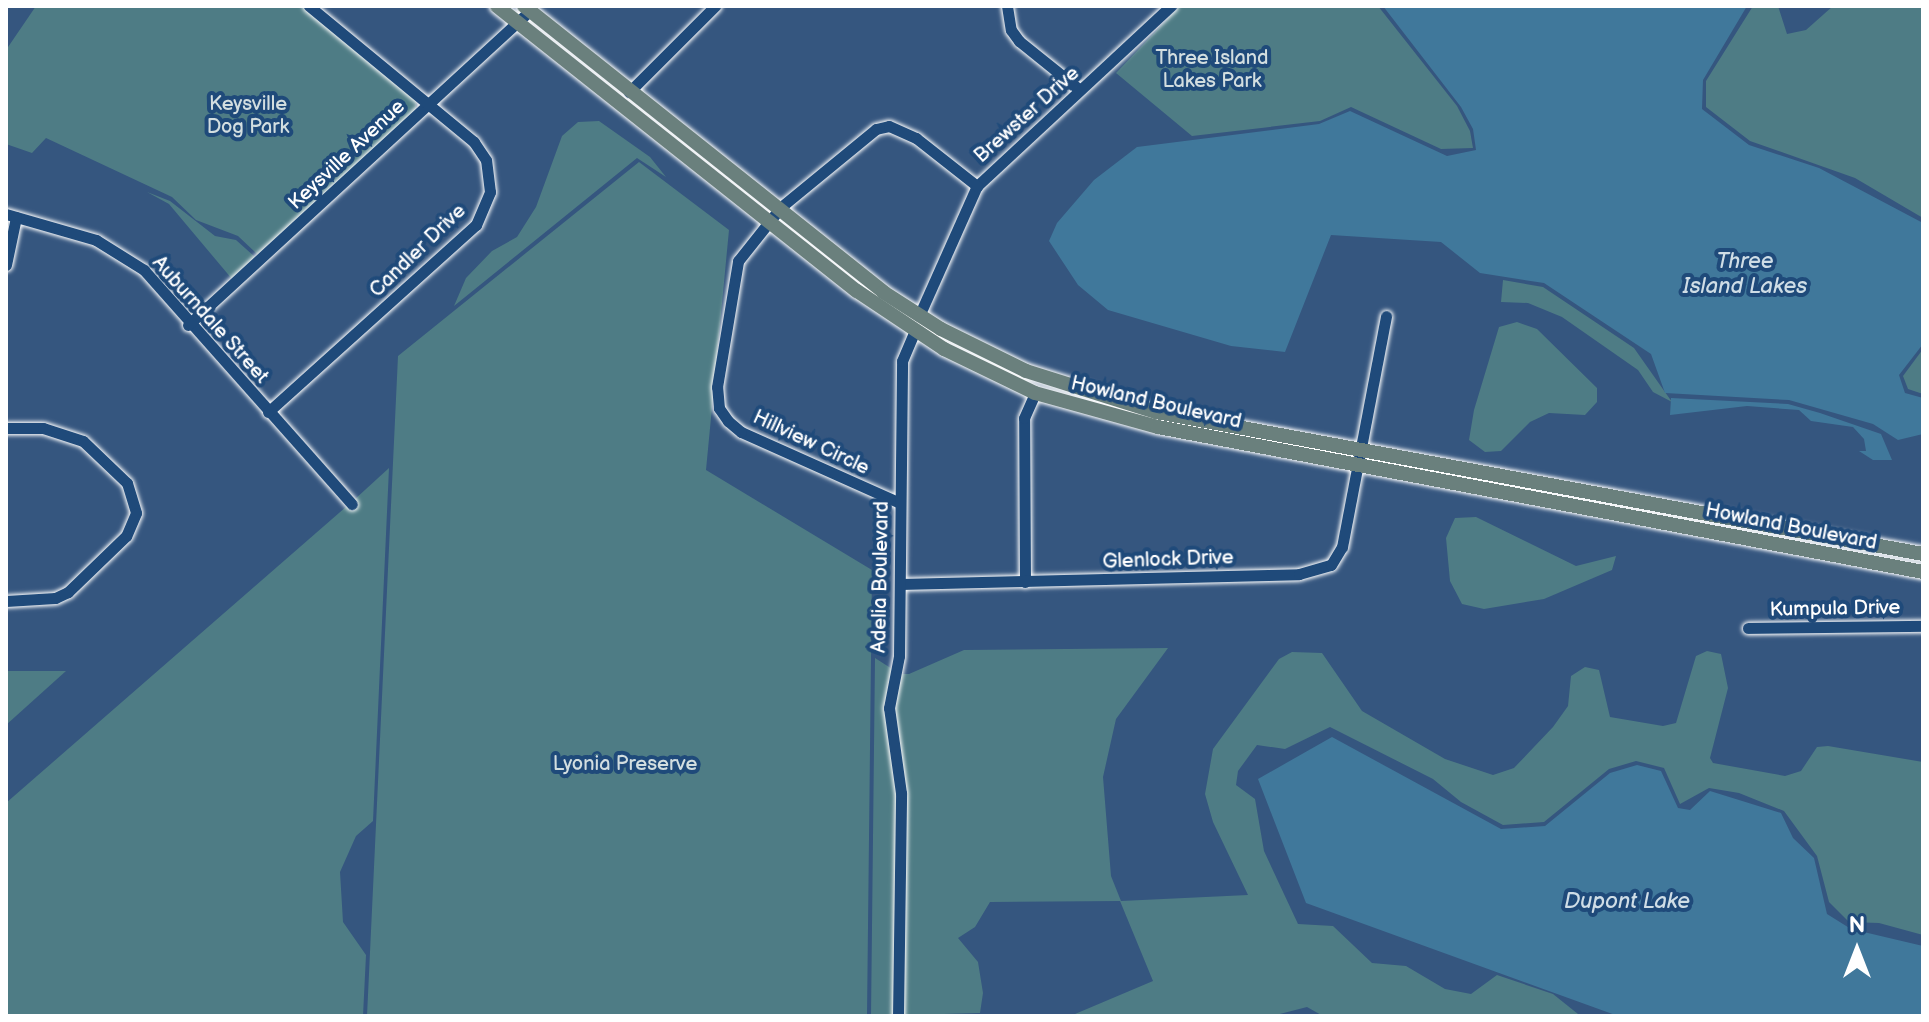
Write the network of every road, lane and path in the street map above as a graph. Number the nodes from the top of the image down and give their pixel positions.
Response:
1 (309, 6) edge
2 (497, 6) edge
3 (713, 6) edge
4 (1007, 6) edge
5 (1171, 6) edge
6 (527, 8) edge
7 (518, 22) junction
8 (1080, 90) junction
9 (629, 92) junction
10 (429, 103) junction
11 (977, 186) junction
12 (778, 210) junction
13 (11, 216) edge
14 (767, 222) junction
15 (6, 265) edge
16 (919, 316) junction
17 (1386, 316) dead end
18 (188, 325) junction
19 (941, 329) junction
20 (915, 331) junction
21 (1035, 393) junction
22 (268, 412) junction
23 (6, 428) edge
24 (1361, 450) junction
25 (1359, 466) junction
26 (900, 503) junction
27 (352, 504) dead end
28 (1923, 554) edge
29 (1923, 572) edge
30 (1025, 582) junction
31 (900, 584) junction
32 (6, 601) edge
33 (1923, 626) edge
34 (1748, 628) dead end
35 (898, 1016) edge

1 - 10 street, Candler Drive
2 - 7 main road, Howland Boulevard
3 - 9 street
4 - 8 street
5 - 8 street, Brewster Drive
6 - 7 street, Keysville Avenue
6 - 9 main road, Howland Boulevard
7 - 10 street, Keysville Avenue
7 - 14 main road, Howland Boulevard
8 - 11 street, Brewster Drive
9 - 12 main road, Howland Boulevard
10 - 18 street, Keysville Avenue
10 - 22 street, Candler Drive
11 - 12 street
11 - 16 street, Brewster Drive
12 - 14 street, Hillview Circle
12 - 16 main road, Howland Boulevard
13 - 15 street
13 - 18 street, Auburndale Street
14 - 20 main road, Howland Boulevard
14 - 26 street, Hillview Circle
16 - 19 main road, Howland Boulevard
17 - 24 street, Glenlock Drive
18 - 22 street, Auburndale Street
19 - 20 main road
19 - 24 main road, Howland Boulevard
20 - 21 main road, Howland Boulevard
20 - 26 street, Adelia Boulevard
21 - 25 main road, Howland Boulevard
21 - 30 street
22 - 27 street, Auburndale Street
23 - 32 street
24 - 25 street, Glenlock Drive
24 - 28 main road, Howland Boulevard
25 - 29 main road, Howland Boulevard
25 - 30 street, Glenlock Drive
26 - 31 street, Adelia Boulevard
30 - 31 street, Glenlock Drive
31 - 35 street, Adelia Boulevard
33 - 34 street, Kumpula Drive

